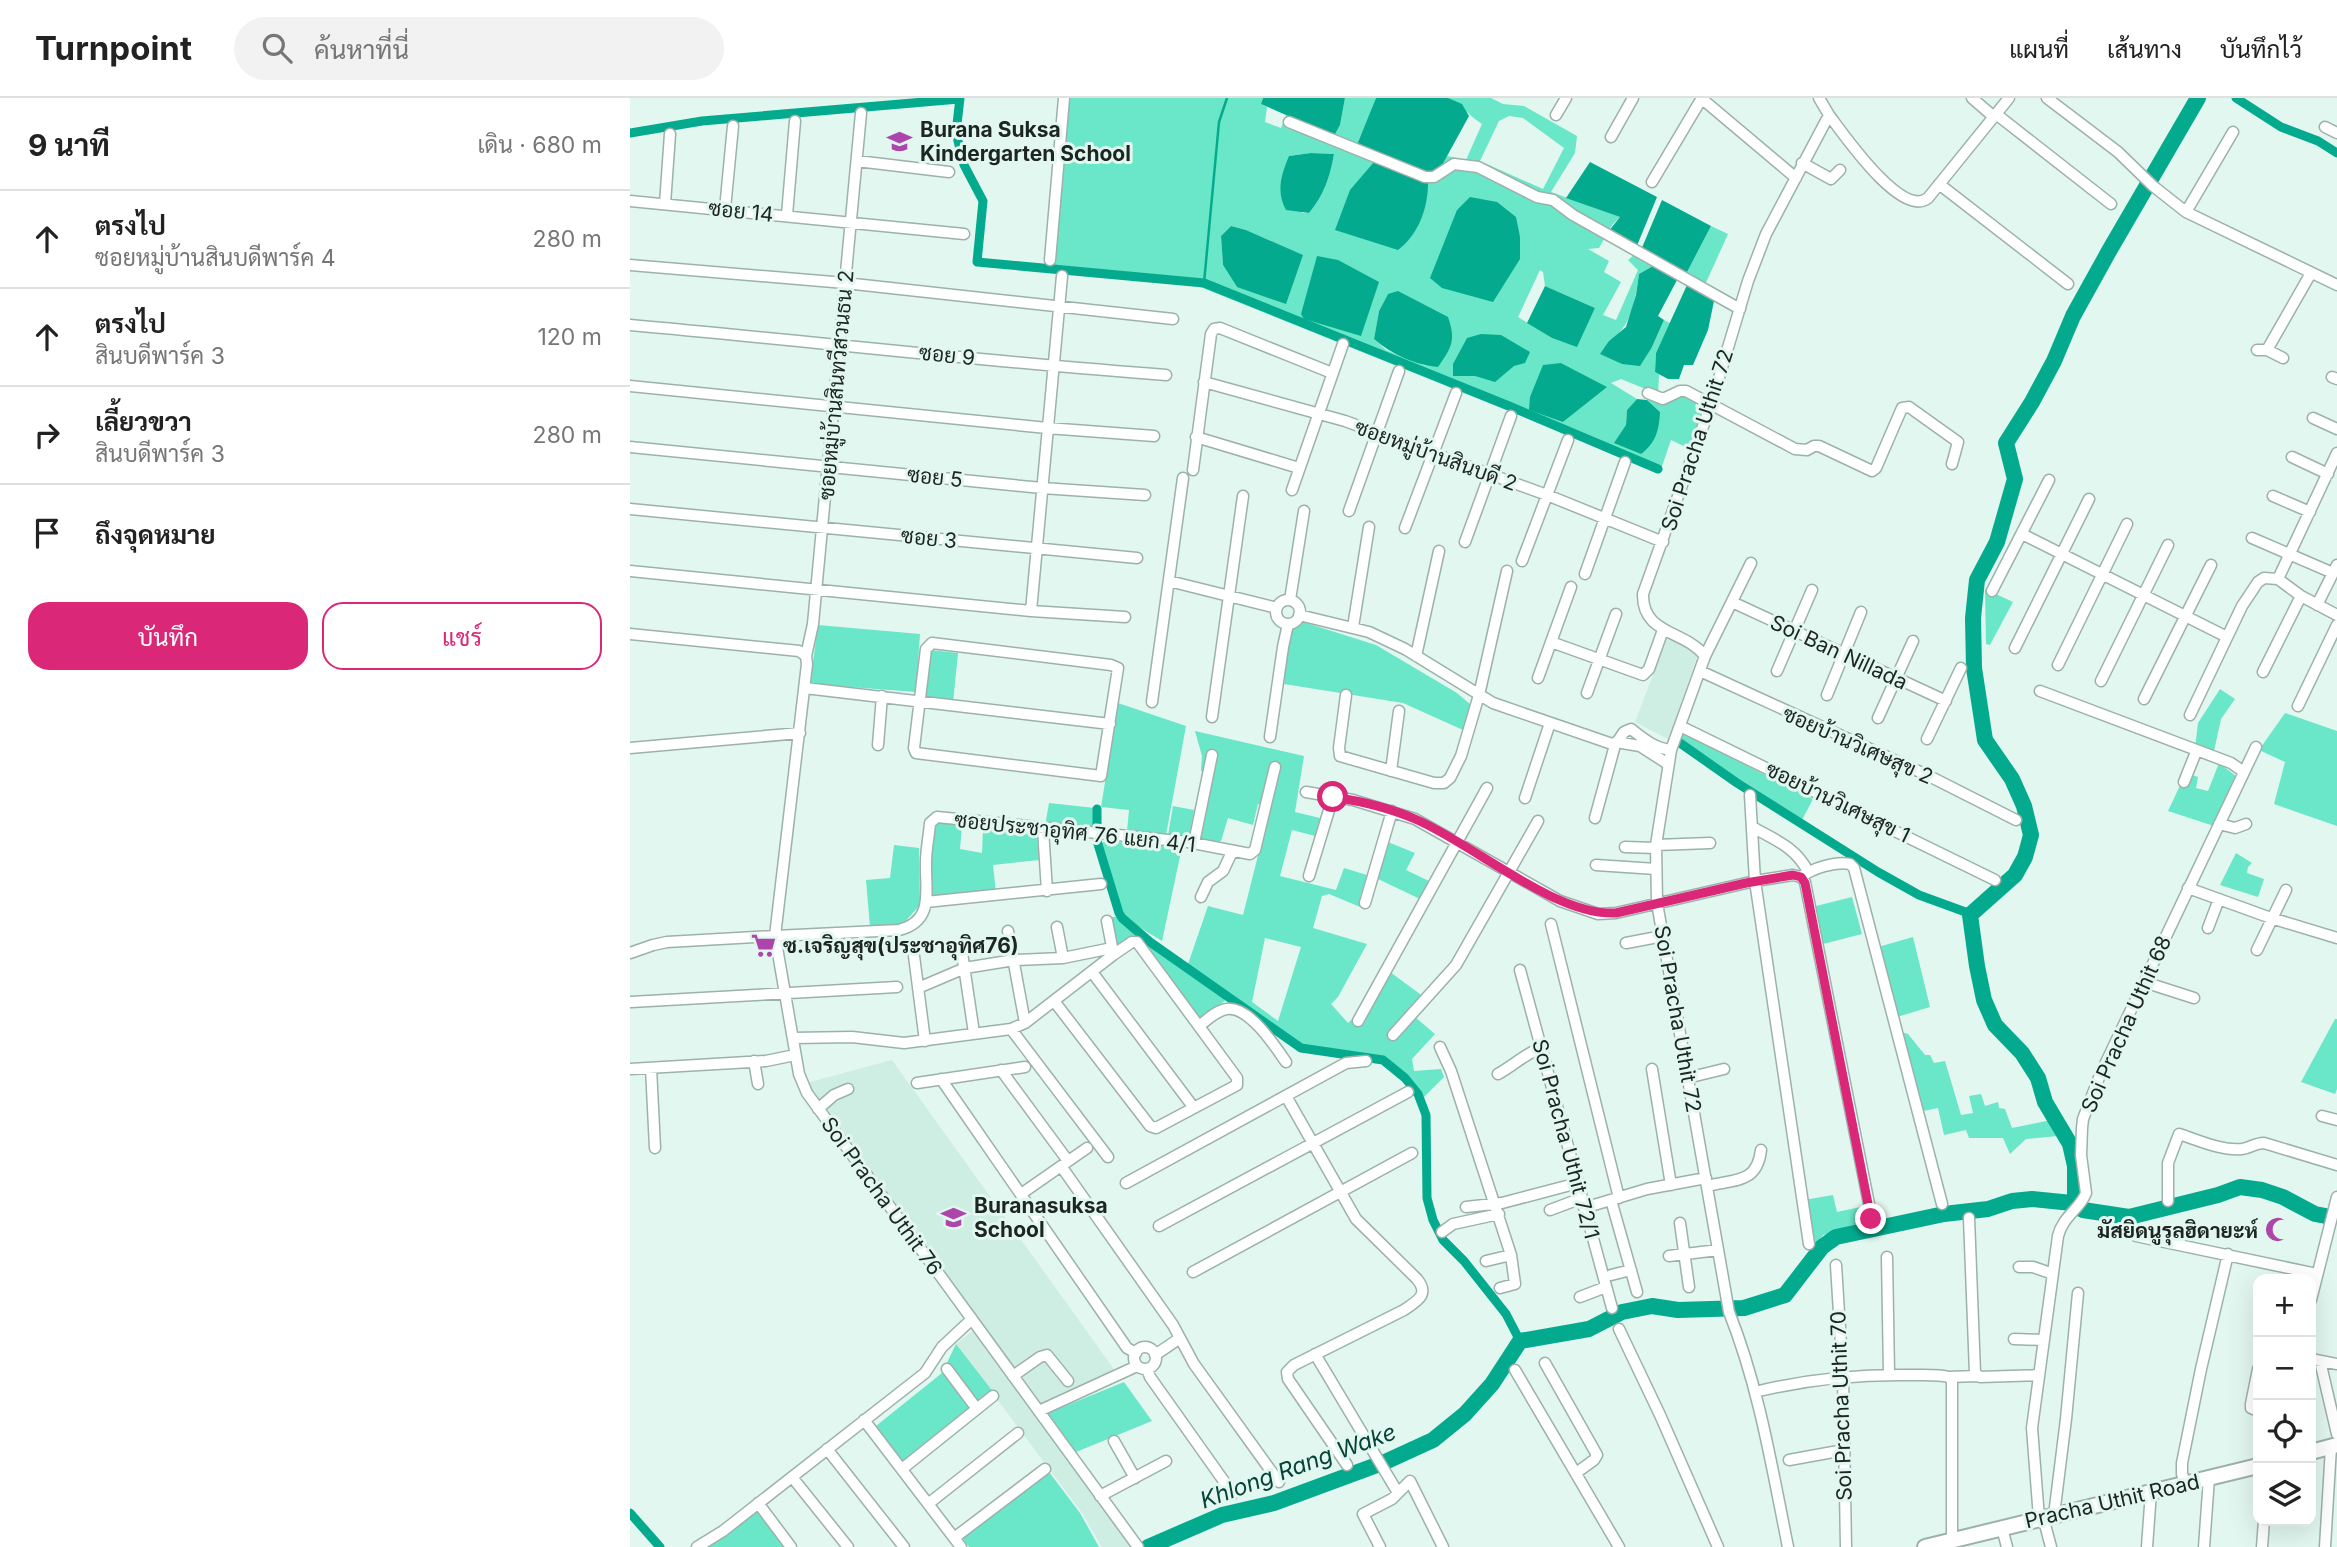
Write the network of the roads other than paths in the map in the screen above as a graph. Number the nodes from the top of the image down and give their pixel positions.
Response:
1 (1064, 98) edge
2 (1566, 98) edge
3 (1633, 98) edge
4 (1702, 98) edge
5 (1819, 98) edge
6 (1972, 98) edge
7 (2009, 98) edge
8 (2047, 98) edge
9 (861, 113) dead end
10 (1556, 115) dead end
11 (1829, 115) junction
12 (1995, 116) junction
13 (795, 121) dead end
14 (1289, 122) dead end
15 (733, 126) dead end
16 (2326, 127) dead end
17 (2233, 132) dead end
18 (2337, 133) edge
19 (670, 134) dead end
20 (1611, 137) dead end
21 (857, 161) junction
22 (1802, 163) junction
23 (1840, 170) dead end
24 (949, 172) dead end
25 (1796, 178) junction
26 (1652, 182) dead end
27 (1939, 184) junction
28 (630, 201) edge
29 (665, 204) junction
30 (2110, 204) dead end
31 (725, 209) junction
32 (2186, 212) junction
33 (787, 215) junction
34 (851, 221) junction
35 (964, 234) dead end
36 (1050, 260) dead end
37 (630, 265) edge
38 (2311, 273) junction
39 (1062, 276) dead end
40 (845, 283) junction
41 (2068, 284) dead end
42 (2337, 285) edge
43 (1059, 306) junction
44 (1740, 309) junction
45 (1173, 320) dead end
46 (630, 325) edge
47 (840, 343) junction
48 (1343, 344) dead end
49 (2283, 358) dead end
50 (1054, 366) junction
51 (1399, 371) dead end
52 (1332, 373) junction
53 (1166, 375) dead end
54 (1204, 382) junction
55 (630, 386) edge
56 (1456, 393) dead end
57 (1648, 393) dead end
58 (1711, 404) junction
59 (834, 405) junction
60 (1317, 415) junction
61 (1511, 416) dead end
62 (2313, 418) dead end
63 (1047, 428) junction
64 (2337, 429) edge
65 (1376, 433) junction
66 (1154, 436) dead end
67 (1196, 437) junction
68 (1568, 440) dead end
69 (630, 447) edge
70 (2337, 453) edge
71 (1432, 454) junction
72 (2292, 457) dead end
73 (1625, 462) dead end
74 (1952, 464) dead end
75 (828, 466) junction
76 (1299, 468) junction
77 (1193, 470) dead end
78 (2328, 474) junction
79 (1491, 475) junction
80 (1183, 478) dead end
81 (2049, 480) dead end
82 (1042, 488) junction
83 (1292, 490) dead end
84 (1145, 495) dead end
85 (1547, 495) junction
86 (1242, 496) dead end
87 (2273, 496) dead end
88 (2089, 499) dead end
89 (630, 509) edge
90 (1304, 511) dead end
91 (1349, 511) dead end
92 (2310, 512) junction
93 (1605, 518) junction
94 (2127, 524) dead end
95 (822, 527) junction
96 (1369, 527) dead end
97 (1405, 528) dead end
98 (2022, 534) junction
99 (2252, 538) dead end
100 (1465, 542) dead end
101 (1663, 542) junction
102 (2168, 545) dead end
103 (1037, 549) junction
104 (1438, 551) dead end
105 (2061, 554) junction
106 (2291, 555) junction
107 (1136, 558) dead end
108 (1522, 561) dead end
109 (1751, 563) dead end
110 (2211, 565) dead end
111 (2335, 569) edge
112 (630, 571) edge
113 (1507, 571) dead end
114 (1585, 574) dead end
115 (2103, 575) junction
116 (2278, 579) junction
117 (1169, 581) junction
118 (1571, 587) dead end
119 (816, 588) junction
120 (1812, 590) dead end
121 (1993, 591) dead end
122 (2142, 595) junction
123 (1230, 596) junction
124 (2301, 596) junction
125 (1290, 600) junction
126 (1732, 602) junction
127 (2318, 605) junction
128 (1277, 607) junction
129 (1031, 611) junction
130 (1861, 612) dead end
131 (1616, 614) dead end
132 (1299, 615) junction
133 (2337, 615) edge
134 (2184, 616) junction
135 (1125, 617) dead end
136 (1288, 624) junction
137 (2337, 625) edge
138 (1353, 627) junction
139 (1663, 630) junction
140 (1794, 632) junction
141 (630, 634) edge
142 (2227, 637) junction
143 (1913, 641) dead end
144 (1551, 642) junction
145 (2015, 648) dead end
146 (1844, 655) junction
147 (806, 656) junction
148 (1416, 656) junction
149 (1705, 656) junction
150 (1599, 660) junction
151 (2058, 665) dead end
152 (1961, 668) dead end
153 (1700, 671) junction
154 (1777, 671) dead end
155 (2263, 672) dead end
156 (1538, 678) dead end
157 (1897, 679) junction
158 (2101, 681) dead end
159 (805, 688) junction
160 (2040, 691) dead end
161 (1587, 694) dead end
162 (1346, 695) dead end
163 (1479, 695) junction
164 (1827, 695) dead end
165 (883, 696) junction
166 (2144, 699) dead end
167 (1947, 701) junction
168 (919, 702) junction
169 (1152, 702) dead end
170 (2298, 706) dead end
171 (1399, 712) dead end
172 (2190, 715) dead end
173 (1212, 717) dead end
174 (1878, 718) dead end
175 (1110, 723) junction
176 (1550, 723) junction
177 (1680, 726) junction
178 (800, 733) junction
179 (1270, 737) dead end
180 (1927, 739) dead end
181 (1616, 743) junction
182 (878, 745) dead end
183 (2256, 747) dead end
184 (630, 748) edge
185 (1671, 750) junction
186 (2196, 752) junction
187 (1212, 755) dead end
188 (1668, 764) junction
189 (1275, 767) dead end
190 (1391, 771) junction
191 (2244, 772) junction
192 (2184, 782) dead end
193 (1487, 789) dead end
194 (1306, 792) dead end
195 (1751, 795) dead end
196 (1333, 797) junction
197 (1525, 798) dead end
198 (1392, 811) junction
199 (1595, 818) dead end
200 (2015, 820) dead end
201 (1538, 821) dead end
202 (2219, 824) junction
203 (2246, 824) dead end
204 (1752, 827) junction
205 (1042, 829) junction
206 (1457, 841) junction
207 (1194, 843) junction
208 (1710, 843) dead end
209 (1625, 847) dead end
210 (1656, 847) junction
211 (1232, 852) junction
212 (1596, 865) dead end
213 (1656, 869) junction
214 (1510, 873) junction
215 (1804, 874) junction
216 (1309, 876) dead end
217 (1995, 880) dead end
218 (1755, 881) junction
219 (1101, 884) dead end
220 (2188, 888) junction
221 (2286, 890) dead end
222 (1047, 891) junction
223 (1201, 897) dead end
224 (2219, 899) junction
225 (926, 902) junction
226 (1365, 903) dead end
227 (1657, 903) junction
228 (2272, 918) junction
229 (1107, 921) dead end
230 (1551, 925) dead end
231 (1057, 927) dead end
232 (2208, 928) dead end
233 (1008, 931) dead end
234 (775, 936) junction
235 (1663, 936) junction
236 (2337, 938) edge
237 (1626, 943) dead end
238 (961, 946) dead end
239 (2257, 950) dead end
240 (1112, 952) junction
241 (631, 953) edge
242 (914, 956) dead end
243 (1063, 958) junction
244 (1014, 960) junction
245 (965, 968) junction
246 (1520, 970) dead end
247 (1092, 972) junction
248 (2144, 982) junction
249 (897, 987) dead end
250 (918, 988) junction
251 (785, 993) junction
252 (2194, 998) dead end
253 (1054, 1001) junction
254 (631, 1002) edge
255 (1357, 1021) dead end
256 (1025, 1023) junction
257 (1199, 1026) junction
258 (1011, 1029) junction
259 (974, 1033) junction
260 (1393, 1035) dead end
261 (793, 1038) junction
262 (925, 1041) junction
263 (1440, 1047) dead end
264 (1541, 1048) junction
265 (795, 1055) junction
266 (754, 1061) junction
267 (1366, 1061) dead end
268 (1286, 1062) dead end
269 (1025, 1067) dead end
270 (651, 1068) junction
271 (630, 1069) edge
272 (1653, 1069) dead end
273 (1724, 1069) dead end
274 (1001, 1070) junction
275 (1498, 1074) dead end
276 (1687, 1078) junction
277 (942, 1079) junction
278 (917, 1083) dead end
279 (758, 1084) dead end
280 (848, 1089) dead end
281 (1408, 1092) dead end
282 (1286, 1096) junction
283 (1194, 1108) junction
284 (818, 1109) junction
285 (2322, 1116) dead end
286 (2337, 1120) edge
287 (1313, 1144) junction
288 (655, 1148) dead end
289 (1087, 1148) dead end
290 (1761, 1150) dead end
291 (1412, 1153) dead end
292 (1108, 1157) dead end
293 (1065, 1164) junction
294 (2337, 1165) edge
295 (1706, 1182) junction
296 (1126, 1183) dead end
297 (1578, 1183) junction
298 (1671, 1185) junction
299 (1340, 1191) junction
300 (1021, 1194) junction
301 (2337, 1197) edge
302 (1615, 1199) junction
303 (2168, 1201) dead end
304 (1583, 1203) junction
305 (1942, 1204) dead end
306 (1466, 1207) dead end
307 (1497, 1209) junction
308 (1550, 1210) dead end
309 (1969, 1218) dead end
310 (1871, 1219) dead end
311 (1680, 1223) dead end
312 (1158, 1226) dead end
313 (1442, 1232) dead end
314 (2136, 1236) dead end
315 (1809, 1244) dead end
316 (1718, 1250) junction
317 (1684, 1254) junction
318 (2228, 1254) junction
319 (1511, 1255) junction
320 (1669, 1256) dead end
321 (1887, 1256) dead end
322 (1486, 1261) dead end
323 (1836, 1265) dead end
324 (2019, 1267) dead end
325 (1630, 1270) junction
326 (1193, 1272) dead end
327 (2053, 1274) junction
328 (2317, 1274) junction
329 (1611, 1275) dead end
330 (2316, 1278) edge
331 (1606, 1287) junction
332 (1689, 1287) dead end
333 (1500, 1288) dead end
334 (1637, 1293) dead end
335 (2078, 1293) dead end
336 (1580, 1297) dead end
337 (1612, 1308) dead end
338 (972, 1319) junction
339 (1619, 1329) dead end
340 (1180, 1338) junction
341 (2014, 1339) dead end
342 (2043, 1340) junction
343 (1136, 1353) junction
344 (1315, 1354) junction
345 (1155, 1355) junction
346 (2316, 1360) edge
347 (1545, 1363) dead end
348 (2316, 1364) edge
349 (2337, 1364) edge
350 (1142, 1367) junction
351 (947, 1369) dead end
352 (1515, 1370) dead end
353 (1889, 1374) junction
354 (2038, 1375) junction
355 (1013, 1376) junction
356 (1977, 1376) junction
357 (1843, 1377) junction
358 (1950, 1377) junction
359 (1068, 1381) dead end
360 (1755, 1392) junction
361 (993, 1396) dead end
362 (977, 1409) junction
363 (1039, 1411) junction
364 (864, 1420) junction
365 (1018, 1433) dead end
366 (1114, 1441) dead end
367 (2335, 1442) edge
368 (827, 1449) junction
369 (1844, 1450) junction
370 (2316, 1450) edge
371 (1789, 1460) dead end
372 (1166, 1461) dead end
373 (1347, 1465) dead end
374 (2253, 1467) edge
375 (902, 1469) junction
376 (1045, 1469) dead end
377 (1576, 1472) junction
378 (792, 1477) junction
379 (1135, 1478) junction
380 (2209, 1478) junction
381 (1279, 1482) dead end
382 (2186, 1484) junction
383 (2151, 1492) junction
384 (1398, 1493) junction
385 (1233, 1494) dead end
386 (1100, 1496) junction
387 (758, 1503) junction
388 (928, 1504) junction
389 (2045, 1517) junction
390 (2264, 1526) edge
391 (2002, 1528) junction
392 (957, 1543) edge
393 (1947, 1543) edge
394 (697, 1547) edge
395 (791, 1547) edge
396 (848, 1547) edge
397 (904, 1547) edge
398 (1138, 1547) edge
399 (1380, 1547) edge
400 (1443, 1547) edge
401 (1619, 1547) edge
402 (1718, 1547) edge
403 (1788, 1547) edge
404 (1846, 1547) edge
405 (1925, 1547) edge
406 (2007, 1547) edge
407 (2051, 1547) edge
408 (2147, 1547) edge
409 (2204, 1547) edge
410 (2262, 1547) edge
411 (2325, 1547) edge

1 - 36 street
2 - 10 street
3 - 20 street
4 - 25 street
4 - 26 street
5 - 11 street
6 - 12 street
7 - 12 street
8 - 32 street
9 - 21 street, ซอยหมู่บ้านสินทวีสวนธน 2
11 - 22 street, Soi Pracha Uthit 72
11 - 27 street
12 - 27 street
12 - 30 street
13 - 33 street
14 - 44 street
15 - 31 street
16 - 18 street
17 - 32 street
19 - 29 street
21 - 24 street
21 - 34 street, ซอยหมู่บ้านสินทวีสวนธน 2
22 - 23 street
22 - 25 street, Soi Pracha Uthit 72
25 - 44 street, Soi Pracha Uthit 72
27 - 41 street
28 - 29 street, ซอย 14
29 - 31 street, ซอย 14
31 - 33 street, ซอย 14
32 - 38 street
33 - 34 street, ซอย 14
34 - 35 street, ซอย 14
34 - 40 street, ซอยหมู่บ้านสินทวีสวนธน 2
37 - 40 street
38 - 42 street
38 - 49 street
39 - 43 street
40 - 43 street
40 - 47 street, ซอยหมู่บ้านสินทวีสวนธน 2
43 - 45 street
43 - 50 street
44 - 58 street, Soi Pracha Uthit 72
46 - 47 street, ซอย 9
47 - 50 street, ซอย 9
47 - 59 street, ซอยหมู่บ้านสินทวีสวนธน 2
48 - 52 street
50 - 53 street, ซอย 9
50 - 63 street
51 - 65 street
52 - 54 street
52 - 60 street
54 - 60 street, ซอยหมู่บ้านสินบดี 2
54 - 67 street
55 - 59 street
56 - 71 street
57 - 58 street
58 - 74 street
58 - 101 street, Soi Pracha Uthit 72
59 - 63 street
59 - 75 street, ซอยหมู่บ้านสินทวีสวนธน 2
60 - 65 street, ซอยหมู่บ้านสินบดี 2
60 - 76 street
61 - 79 street
62 - 64 street
63 - 66 street
63 - 82 street
65 - 71 street, ซอยหมู่บ้านสินบดี 2
65 - 91 street
67 - 76 street
67 - 77 street
68 - 85 street
69 - 75 street, ซอย 5
70 - 78 street
71 - 79 street, ซอยหมู่บ้านสินบดี 2
71 - 97 street
72 - 78 street
73 - 93 street
75 - 82 street, ซอย 5
75 - 95 street, ซอยหมู่บ้านสินทวีสวนธน 2
76 - 83 street
78 - 92 street
79 - 85 street, ซอยหมู่บ้านสินบดี 2
79 - 100 street
80 - 117 street
81 - 98 street
82 - 84 street, ซอย 5
82 - 103 street
85 - 93 street, ซอยหมู่บ้านสินบดี 2
85 - 108 street
86 - 123 street
87 - 92 street
88 - 105 street
89 - 95 street, ซอย 3
90 - 125 street
92 - 106 street
93 - 101 street, ซอยหมู่บ้านสินบดี 2
93 - 114 street
94 - 115 street
95 - 103 street, ซอย 3
95 - 119 street, ซอยหมู่บ้านสินทวีสวนธน 2
96 - 138 street
98 - 105 street
98 - 121 street
99 - 106 street
101 - 139 street, Soi Pracha Uthit 72
102 - 122 street
103 - 107 street, ซอย 3
103 - 129 street
104 - 148 street
105 - 115 street
105 - 145 street
106 - 111 street
106 - 116 street
109 - 126 street
110 - 134 street
111 - 127 street
112 - 119 street
113 - 163 street
115 - 122 street
115 - 151 street
116 - 124 street
116 - 142 street
117 - 123 street
117 - 169 street
118 - 144 street
119 - 129 street
119 - 147 street, ซอยหมู่บ้านสินทวีสวนธน 2
120 - 140 street
122 - 134 street
122 - 158 street
123 - 128 street
123 - 173 street
124 - 127 street
124 - 155 street
125 - 128 street
125 - 132 street
126 - 140 street, Soi Ban Nillada
126 - 149 street
127 - 133 street
128 - 136 street
129 - 135 street
130 - 146 street
131 - 150 street
132 - 136 street
132 - 138 street
134 - 142 street
134 - 166 street
136 - 179 street
137 - 170 street
138 - 148 street
139 - 149 street, Soi Pracha Uthit 72
139 - 150 street
140 - 146 street, Soi Ban Nillada
140 - 154 street
141 - 147 street
142 - 172 street
143 - 157 street
144 - 150 street
144 - 156 street
146 - 157 street, Soi Ban Nillada
146 - 164 street
147 - 159 street, ซอยหมู่บ้านสินทวีสวนธน 2
148 - 163 street
149 - 153 street, Soi Pracha Uthit 72
150 - 161 street
152 - 167 street
153 - 177 street, Soi Pracha Uthit 72
153 - 200 street, ซอยบ้านวิเศษสุข 2
157 - 167 street, Soi Ban Nillada
157 - 174 street
159 - 165 street
159 - 178 street, ซอยหมู่บ้านสินทวีสวนธน 2
160 - 186 street
162 - 190 street
163 - 176 street
163 - 190 street
165 - 168 street
165 - 182 street
167 - 180 street
168 - 175 street
168 - 175 street
168 - 175 street
171 - 190 street
176 - 181 street
176 - 197 street
177 - 185 street, Soi Pracha Uthit 72
177 - 217 street, ซอยบ้านวิเศษสุข 1
178 - 184 street
178 - 234 street, Soi Pracha Uthit 76
181 - 185 street
181 - 188 street
181 - 199 street
183 - 191 street, Soi Pracha Uthit 68
185 - 188 street, Soi Pracha Uthit 72
186 - 191 street
186 - 192 street
187 - 207 street
188 - 210 street, Soi Pracha Uthit 72
189 - 211 street
191 - 202 street, Soi Pracha Uthit 68
193 - 206 street
194 - 196 street
195 - 204 street
196 - 198 street
196 - 216 street
198 - 206 street
198 - 226 street
201 - 214 street
202 - 203 street
202 - 220 street, Soi Pracha Uthit 68
204 - 215 street
204 - 218 street
205 - 207 street, ซอยประชาอุทิศ 76 แยก 4/1
205 - 222 street
205 - 225 street, ซอยประชาอุทิศ 76 แยก 4/1
206 - 214 street
206 - 255 street
207 - 211 street, ซอยประชาอุทิศ 76 แยก 4/1
208 - 210 street
209 - 210 street
210 - 213 street, Soi Pracha Uthit 72
211 - 223 street
212 - 213 street
213 - 227 street, Soi Pracha Uthit 72
214 - 227 street
214 - 260 street
215 - 218 street
215 - 305 street
215 - 310 street
218 - 227 street
218 - 315 street
219 - 222 street
220 - 224 street
220 - 248 street, Soi Pracha Uthit 68
221 - 228 street
222 - 225 street
224 - 228 street
224 - 232 street
225 - 234 street
227 - 235 street, Soi Pracha Uthit 72
228 - 236 street
228 - 239 street
229 - 240 street
230 - 302 street
231 - 243 street
233 - 244 street
234 - 241 street
234 - 251 street, Soi Pracha Uthit 76
235 - 237 street
235 - 276 street, Soi Pracha Uthit 72
238 - 245 street
240 - 243 street
240 - 247 street
240 - 257 street
242 - 250 street
243 - 244 street
244 - 245 street
244 - 256 street
245 - 250 street
245 - 259 street
246 - 264 street, Soi Pracha Uthit 72/1
247 - 253 street
247 - 283 street
248 - 252 street
248 - 327 street, Soi Pracha Uthit 68
249 - 251 street
250 - 262 street
251 - 254 street
251 - 261 street, Soi Pracha Uthit 76
253 - 256 street
253 - 283 street
256 - 258 street
257 - 268 street
257 - 283 street
258 - 259 street
258 - 292 street
259 - 262 street
261 - 262 street
261 - 265 street, Soi Pracha Uthit 76
263 - 307 street
264 - 275 street
264 - 297 street, Soi Pracha Uthit 72/1
265 - 266 street
265 - 284 street, Soi Pracha Uthit 76
266 - 270 street
266 - 279 street
267 - 282 street
269 - 274 street
270 - 271 street
270 - 288 street
272 - 298 street
273 - 276 street
274 - 277 street
274 - 293 street
276 - 295 street, Soi Pracha Uthit 72
277 - 278 street
277 - 300 street
280 - 284 street
281 - 287 street
282 - 287 street
282 - 296 street
284 - 338 street, Soi Pracha Uthit 76
285 - 286 street
287 - 299 street
287 - 312 street
289 - 293 street
290 - 295 street
291 - 299 street
293 - 300 street
293 - 340 street
294 - 303 street
295 - 298 street
295 - 316 street, Soi Pracha Uthit 72
297 - 304 street, Soi Pracha Uthit 72/1
297 - 307 street
298 - 302 street
299 - 326 street
299 - 344 street
300 - 343 street
301 - 328 street
302 - 304 street
302 - 325 street
304 - 308 street
304 - 331 street, Soi Pracha Uthit 72/1
306 - 307 street
307 - 313 street
307 - 319 street
309 - 356 street
311 - 317 street
314 - 318 street
316 - 317 street
316 - 360 street, Soi Pracha Uthit 72
317 - 320 street
317 - 332 street
318 - 328 street
318 - 382 street
319 - 322 street
319 - 333 street
321 - 353 street
323 - 357 street, Soi Pracha Uthit 70
324 - 327 street
325 - 329 street
325 - 334 street
327 - 342 street, Soi Pracha Uthit 68
328 - 330 street
331 - 336 street
331 - 337 street, Soi Pracha Uthit 72/1
335 - 389 street
338 - 355 street, Soi Pracha Uthit 76
338 - 364 street
339 - 402 street
340 - 345 street
340 - 381 street
341 - 342 street
342 - 354 street, Soi Pracha Uthit 68
343 - 345 street
343 - 350 street
344 - 373 street
344 - 384 street
345 - 350 street
346 - 349 street
347 - 377 street
348 - 367 street
350 - 363 street
350 - 385 street
351 - 362 street
352 - 377 street
353 - 357 street
353 - 358 street
354 - 356 street
354 - 389 street, Soi Pracha Uthit 68
355 - 359 street
355 - 363 street, Soi Pracha Uthit 76
356 - 358 street
357 - 360 street
357 - 369 street, Soi Pracha Uthit 70
358 - 393 street
360 - 403 street, Soi Pracha Uthit 72
361 - 362 street
362 - 375 street
363 - 386 street, Soi Pracha Uthit 76
364 - 368 street
364 - 375 street
365 - 388 street
366 - 379 street
367 - 370 main road
367 - 411 street
368 - 378 street
368 - 397 street
369 - 371 street
369 - 404 street, Soi Pracha Uthit 70
372 - 379 street
374 - 380 main road, Pracha Uthit Road
375 - 388 street
376 - 392 street
377 - 401 street
378 - 387 street
378 - 396 street
379 - 386 street
380 - 382 main road, Pracha Uthit Road
380 - 409 street
382 - 383 main road, Pracha Uthit Road
383 - 389 main road, Pracha Uthit Road
383 - 408 street
384 - 399 street
384 - 400 street
386 - 398 street, Soi Pracha Uthit 76
387 - 394 street
387 - 395 street
388 - 392 street
389 - 391 main road, Pracha Uthit Road
389 - 407 street
390 - 410 street
391 - 393 main road, Pracha Uthit Road
391 - 406 street
393 - 405 main road, Pracha Uthit Road

